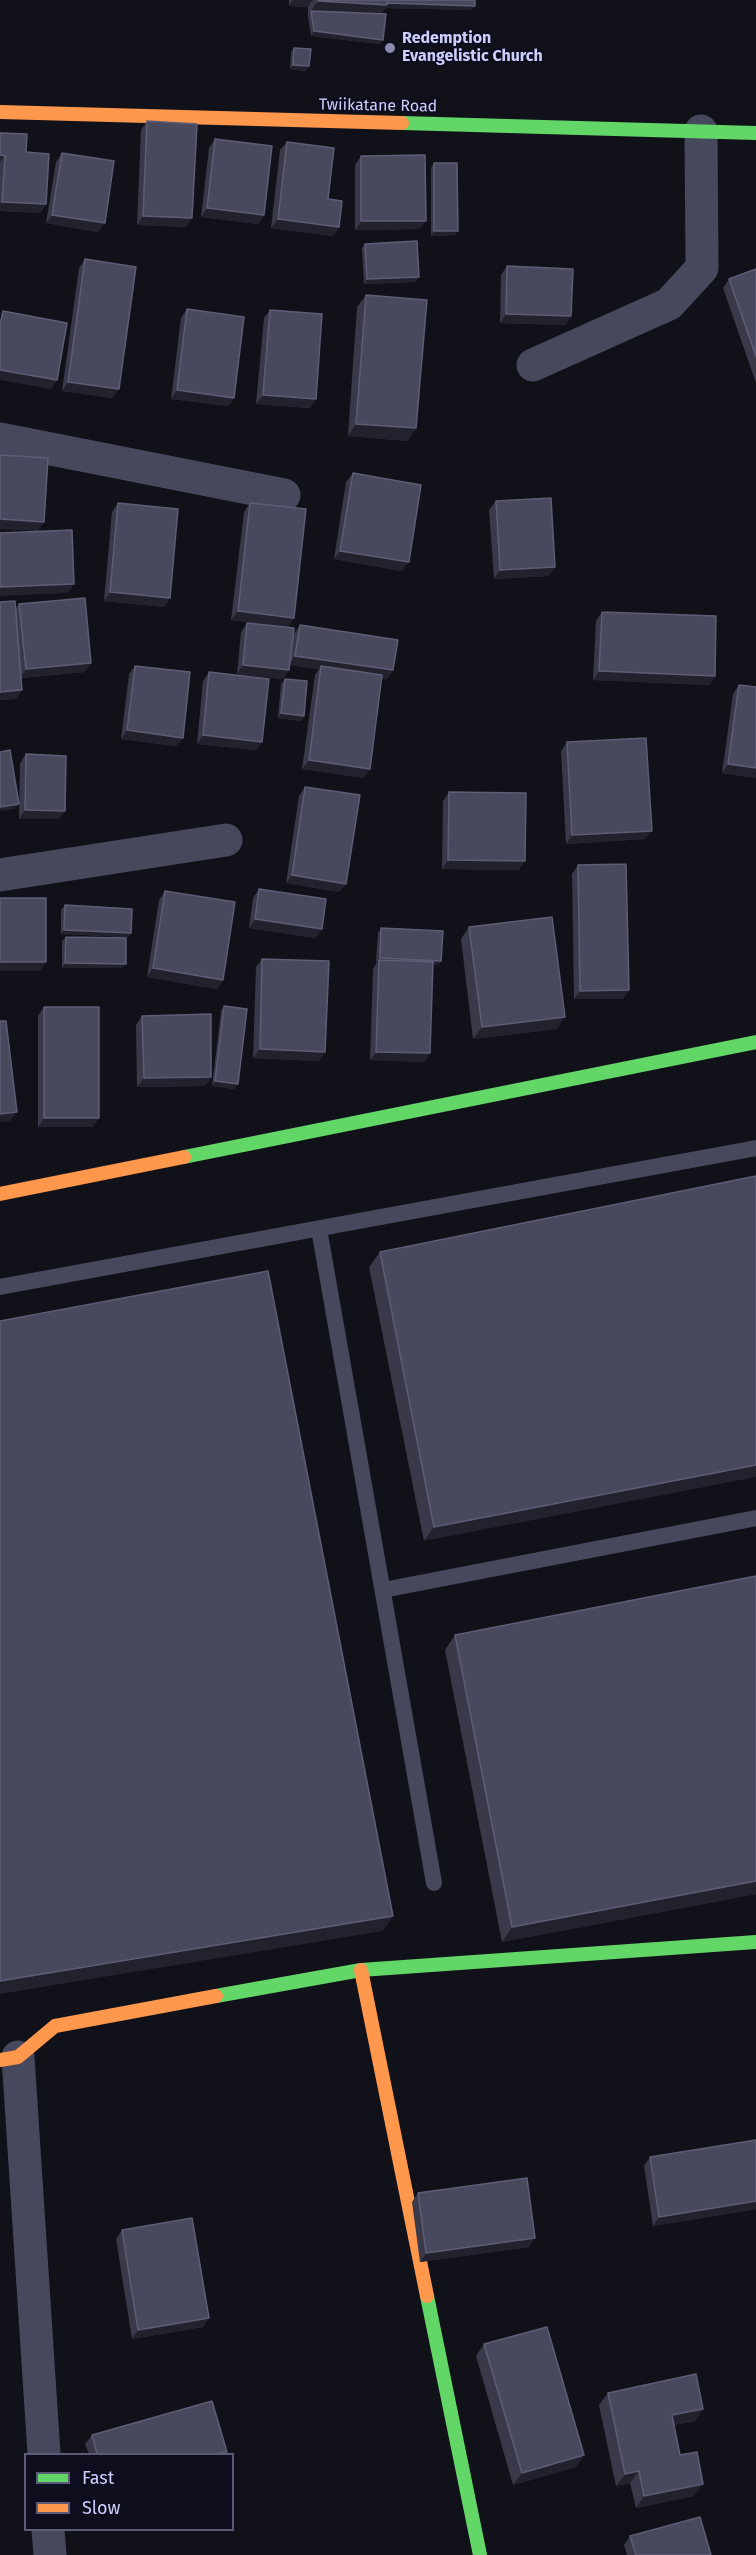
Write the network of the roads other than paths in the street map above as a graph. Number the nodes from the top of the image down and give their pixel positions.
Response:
1 (0, 112) edge
2 (701, 130) junction
3 (756, 133) edge
4 (533, 365) dead end
5 (0, 439) edge
6 (284, 495) dead end
7 (226, 840) dead end
8 (0, 875) edge
9 (756, 1042) edge
10 (756, 1148) edge
11 (0, 1194) edge
12 (319, 1229) junction
13 (0, 1287) edge
14 (756, 1518) edge
15 (382, 1590) junction
16 (434, 1883) dead end
17 (756, 1942) edge
18 (361, 1970) junction
19 (9, 2059) edge
20 (44, 2453) edge
21 (48, 2531) edge
22 (50, 2555) edge
23 (480, 2555) edge

1 - 2 street, Twiikatane Road
2 - 3 street, Twiikatane Road
2 - 4 street
5 - 6 street
7 - 8 street
9 - 11 street
10 - 12 lane
12 - 13 lane
12 - 15 lane
14 - 15 lane
15 - 16 lane
17 - 18 street
18 - 19 street
18 - 23 street
19 - 20 street
21 - 22 street

